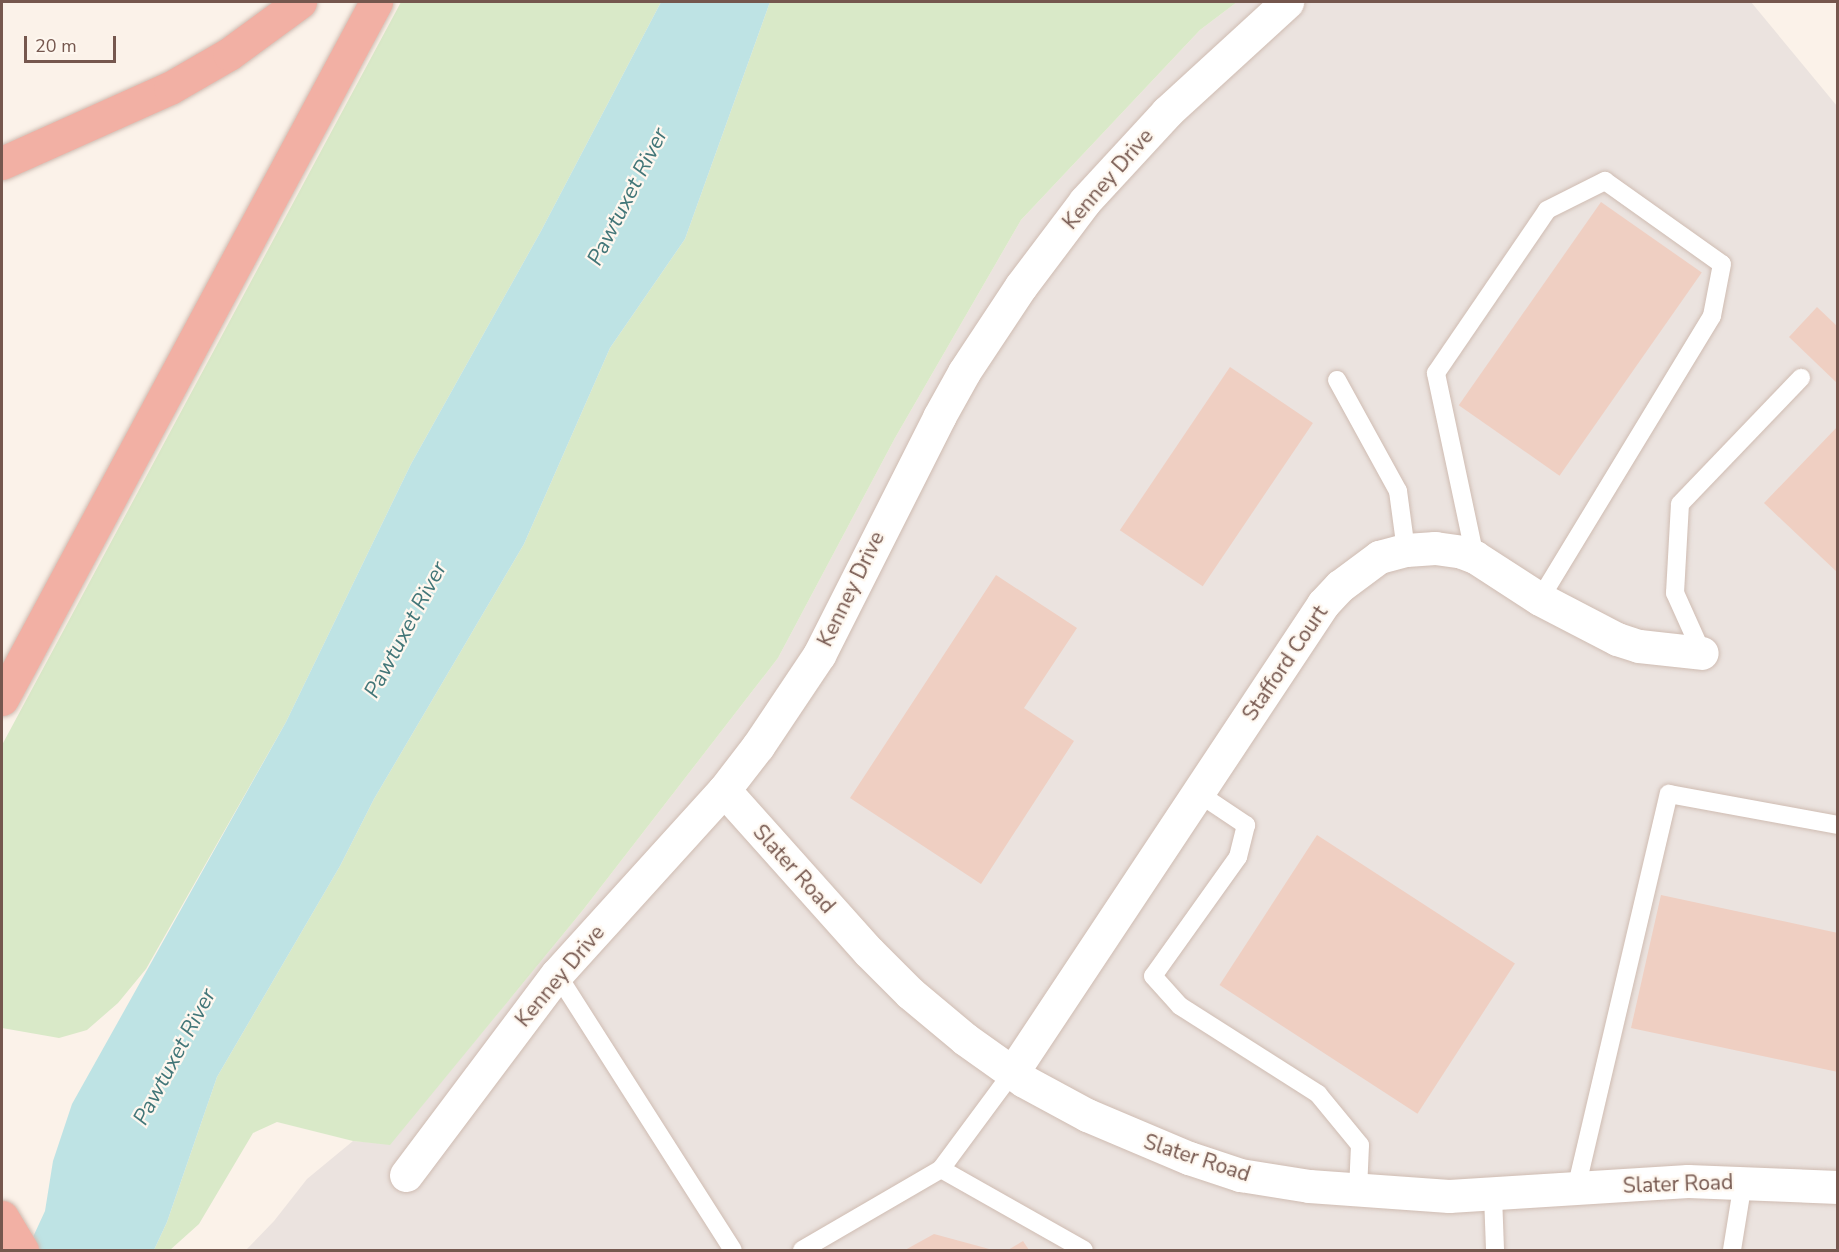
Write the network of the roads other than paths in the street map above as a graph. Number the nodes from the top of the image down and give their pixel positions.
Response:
1 (300, 2) edge
2 (376, 2) edge
3 (1287, 2) edge
4 (2, 163) edge
5 (1800, 378) dead end
6 (1337, 380) dead end
7 (1406, 550) junction
8 (1475, 557) junction
9 (1540, 600) junction
10 (1702, 653) joint
11 (2, 699) edge
12 (724, 790) junction
13 (1198, 793) junction
14 (1838, 825) edge
15 (557, 974) junction
16 (1012, 1072) junction
17 (941, 1169) junction
18 (406, 1175) dead end
19 (1743, 1182) junction
20 (1838, 1187) edge
21 (1576, 1189) junction
22 (1358, 1190) junction
23 (1493, 1195) junction
24 (2, 1217) edge
25 (22, 1251) edge
26 (733, 1251) edge
27 (802, 1251) edge
28 (1084, 1251) edge
29 (1495, 1251) edge
30 (1732, 1251) edge

1 - 4 highway
2 - 11 highway
3 - 12 street, Kenney Drive
5 - 10 lane
6 - 7 lane
7 - 8 street, Stafford Court
7 - 13 street, Stafford Court
8 - 9 street, Stafford Court
8 - 9 lane
9 - 10 street, Stafford Court
12 - 15 street, Kenney Drive
12 - 16 street, Slater Road
13 - 16 street, Stafford Court
13 - 22 lane
14 - 21 lane
15 - 18 street, Kenney Drive
15 - 26 lane
16 - 17 lane
16 - 22 street, Slater Road
17 - 27 lane
17 - 28 lane
19 - 20 street, Slater Road
19 - 21 street, Slater Road
19 - 30 lane
21 - 23 street, Slater Road
22 - 23 street, Slater Road
23 - 29 lane
24 - 25 highway

